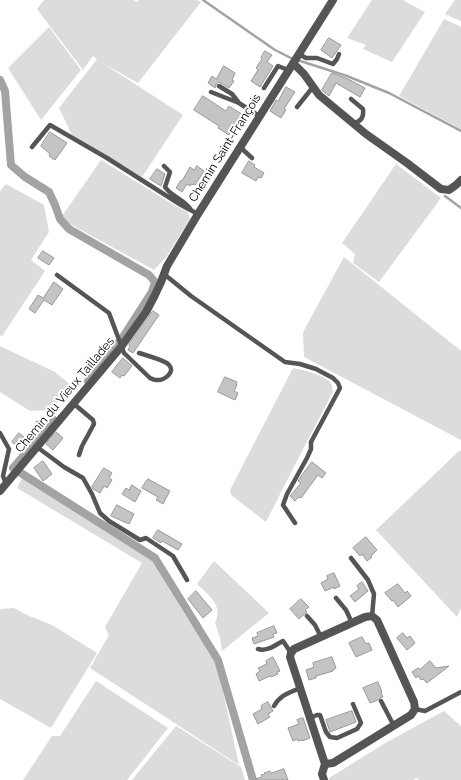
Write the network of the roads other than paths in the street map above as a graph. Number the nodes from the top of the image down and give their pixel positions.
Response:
1 (333, 0) edge
2 (339, 54) dead end
3 (294, 61) junction
4 (219, 86) dead end
5 (313, 87) junction
6 (264, 88) dead end
7 (211, 92) dead end
8 (351, 99) dead end
9 (239, 103) junction
10 (297, 107) dead end
11 (259, 116) junction
12 (353, 123) junction
13 (32, 147) dead end
14 (240, 147) junction
15 (252, 158) dead end
16 (164, 166) dead end
17 (461, 180) edge
18 (195, 212) junction
19 (164, 274) junction
20 (57, 275) dead end
21 (146, 312) joint
22 (121, 347) junction
23 (139, 353) dead end
24 (74, 404) junction
25 (0, 433) edge
26 (37, 447) junction
27 (79, 455) dead end
28 (3, 488) edge
29 (295, 523) dead end
30 (351, 558) dead end
31 (187, 580) dead end
32 (336, 598) dead end
33 (308, 616) dead end
34 (372, 616) junction
35 (352, 623) junction
36 (321, 637) junction
37 (258, 649) dead end
38 (291, 653) junction
39 (300, 688) junction
40 (461, 692) edge
41 (381, 701) dead end
42 (353, 704) dead end
43 (274, 706) dead end
44 (415, 709) junction
45 (310, 718) junction
46 (394, 726) junction
47 (325, 764) junction
48 (324, 780) edge

1 - 3 street, Chemin Saint-François
2 - 3 lane
3 - 5 street
3 - 6 lane
3 - 11 street, Chemin Saint-François
4 - 9 lane
5 - 10 lane
5 - 12 street
7 - 9 lane
8 - 12 lane
9 - 11 lane
11 - 14 street, Chemin Saint-François
12 - 17 street
13 - 18 lane
14 - 15 lane
14 - 18 street, Chemin Saint-François
16 - 18 lane
18 - 19 street, Chemin Saint-François
19 - 21 street, Chemin Saint-François
19 - 29 lane
20 - 22 lane
21 - 22 street, Chemin du Vieux Taillades
22 - 23 lane
22 - 24 street, Chemin du Vieux Taillades
24 - 26 street, Chemin du Vieux Taillades
24 - 27 lane
25 - 28 lane
26 - 28 street, Chemin du Vieux Taillades
26 - 31 lane
30 - 34 lane
32 - 35 lane
33 - 36 lane
34 - 35 street
34 - 44 street
35 - 36 street
36 - 38 street
37 - 38 lane
38 - 39 street
39 - 43 lane
39 - 45 street
40 - 44 lane
41 - 46 lane
42 - 45 lane
44 - 46 street
45 - 47 street
46 - 47 street
47 - 48 street

